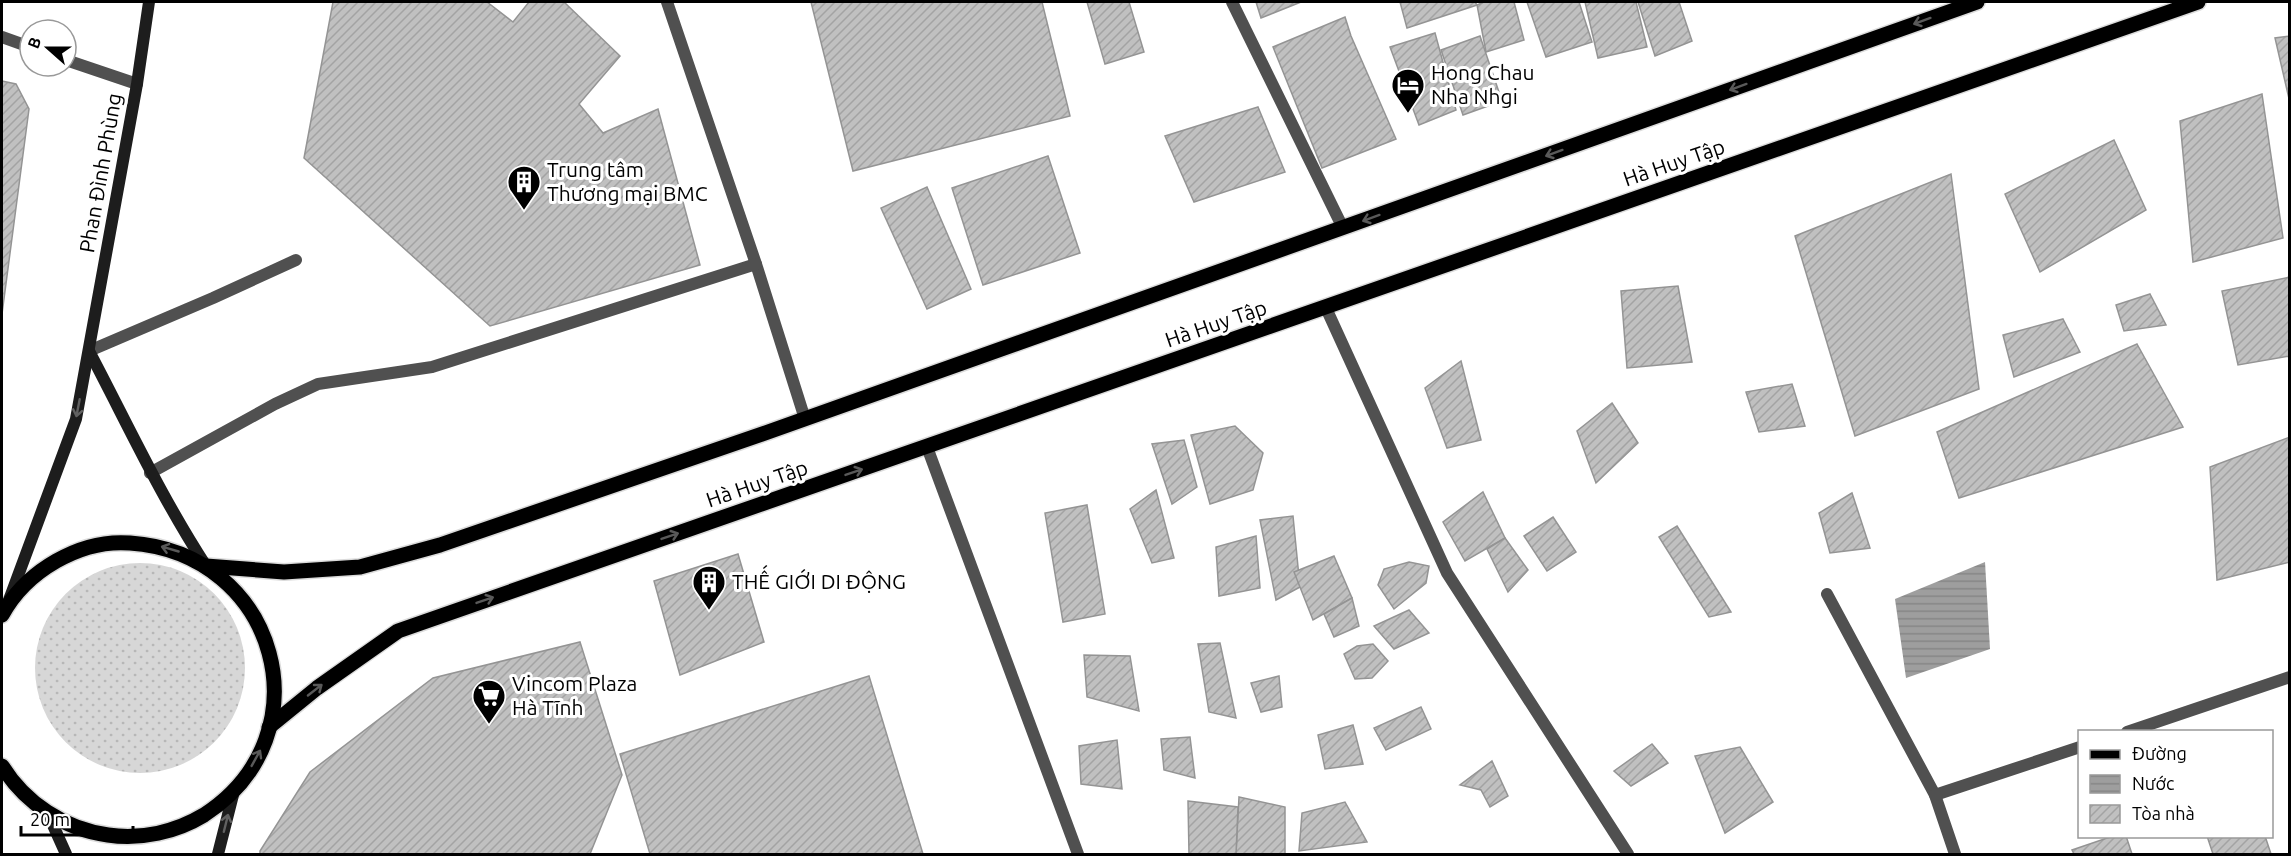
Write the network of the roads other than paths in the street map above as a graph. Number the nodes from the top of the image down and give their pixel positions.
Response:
1 (148, 2) edge
2 (667, 2) edge
3 (1232, 2) edge
4 (1977, 2) edge
5 (2198, 2) edge
6 (2, 38) edge
7 (18, 43) edge
8 (78, 64) edge
9 (136, 84) junction
10 (1343, 228) junction
11 (296, 260) dead end
12 (756, 264) junction
13 (1326, 308) junction
14 (89, 351) junction
15 (805, 419) junction
16 (927, 447) junction
17 (150, 473) junction
18 (206, 566) junction
19 (1827, 594) dead end
20 (4, 610) edge
21 (2289, 678) edge
22 (269, 727) junction
23 (2133, 730) edge
24 (2078, 747) edge
25 (2, 766) edge
26 (6, 781) edge
27 (234, 791) junction
28 (1935, 795) junction
29 (48, 814) junction
30 (66, 855) edge
31 (218, 855) edge
32 (1078, 855) edge
33 (1628, 855) edge
34 (1955, 855) edge

1 - 9 main road, Phan Đình Phùng
2 - 12 street
3 - 10 street
4 -> 10 main road
5 - 13 main road, Hà Huy Tập
6 - 7 street
8 - 9 street
9 - 14 main road, Phan Đình Phùng
10 - 15 main road
11 - 14 street
12 - 15 street
12 - 17 street
13 - 16 main road, Hà Huy Tập
13 - 33 street
14 - 17 main road
14 -> 20 main road, Phan Đình Phùng
15 - 18 main road
22 -> 16 main road, Hà Huy Tập
16 - 32 street
17 - 18 main road
18 -> 20 main road
18 - 22 main road
19 - 28 street
21 - 23 street
27 -> 22 main road
24 - 28 street
25 - 26 main road
26 - 29 main road
27 - 29 main road
31 -> 27 main road
28 - 34 street
29 - 30 main road

